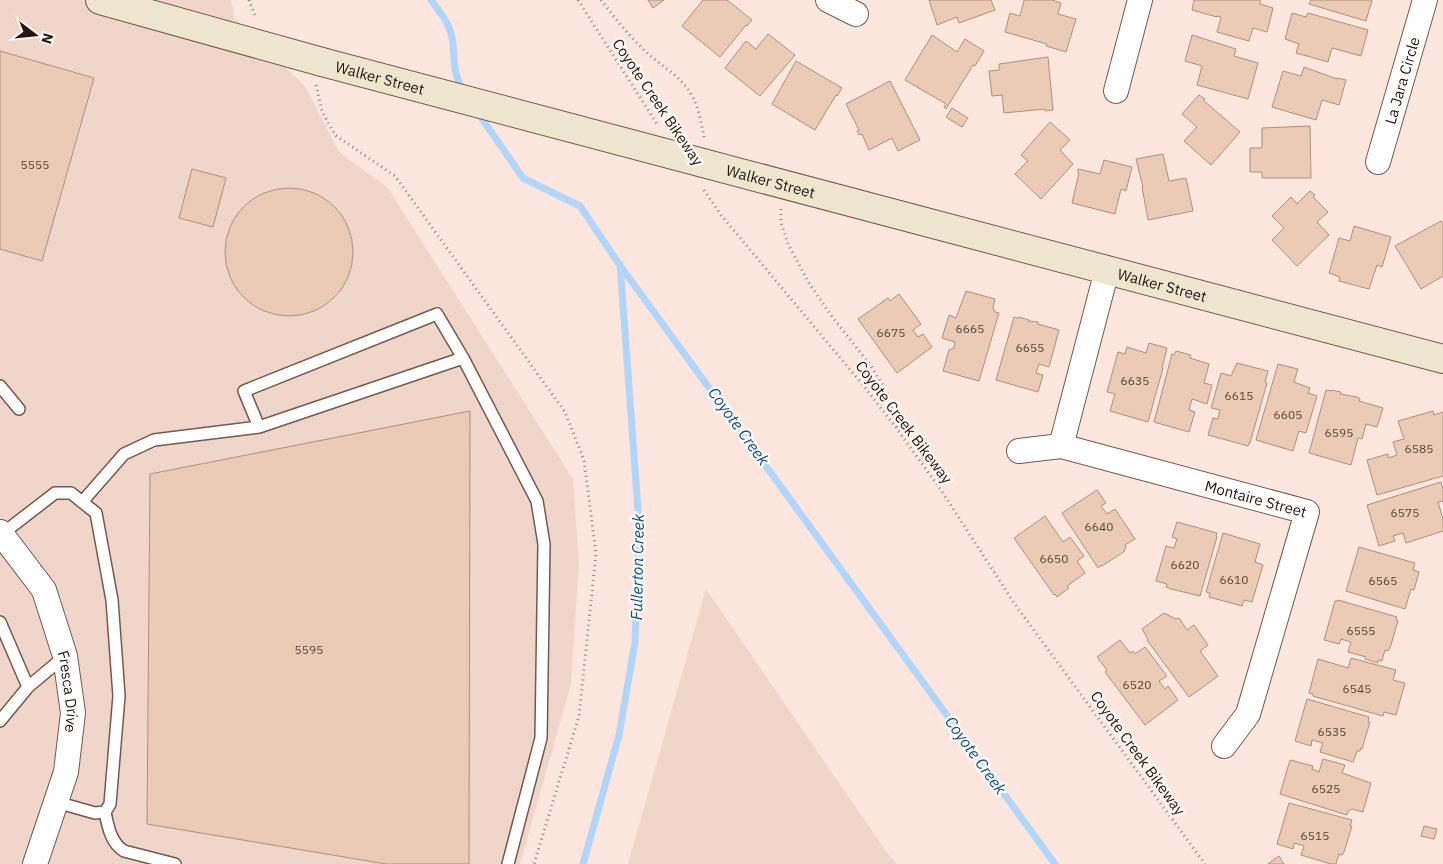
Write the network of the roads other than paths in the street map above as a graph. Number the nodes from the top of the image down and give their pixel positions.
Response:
1 (100, 0) edge
2 (828, 0) edge
3 (1140, 0) edge
4 (1425, 0) edge
5 (856, 14) dead end
6 (1116, 91) dead end
7 (1378, 162) dead end
8 (1107, 270) junction
9 (463, 358) junction
10 (1443, 359) edge
11 (0, 386) edge
12 (19, 409) dead end
13 (259, 428) junction
14 (1061, 446) junction
15 (1019, 451) dead end
16 (82, 502) junction
17 (1, 533) edge
18 (0, 622) edge
19 (66, 656) junction
20 (28, 687) junction
21 (0, 721) edge
22 (1224, 746) dead end
23 (56, 802) junction
24 (104, 812) junction
25 (35, 864) edge
26 (174, 864) edge
27 (508, 864) edge

1 - 8 main road, Walker Street, bridge
2 - 5 street
3 - 6 street
4 - 7 street, La Jara Circle
8 - 10 main road, Walker Street
8 - 14 street
9 - 13 lane
9 - 13 lane
9 - 27 lane
11 - 12 lane
13 - 16 lane
14 - 15 street, Montaire Street
14 - 22 street, Montaire Street
16 - 17 lane
16 - 24 lane
17 - 19 street, Fresca Drive
18 - 20 lane
19 - 20 lane
19 - 23 street, Fresca Drive
20 - 21 lane
23 - 24 lane
23 - 25 street, Fresca Drive
24 - 26 lane

